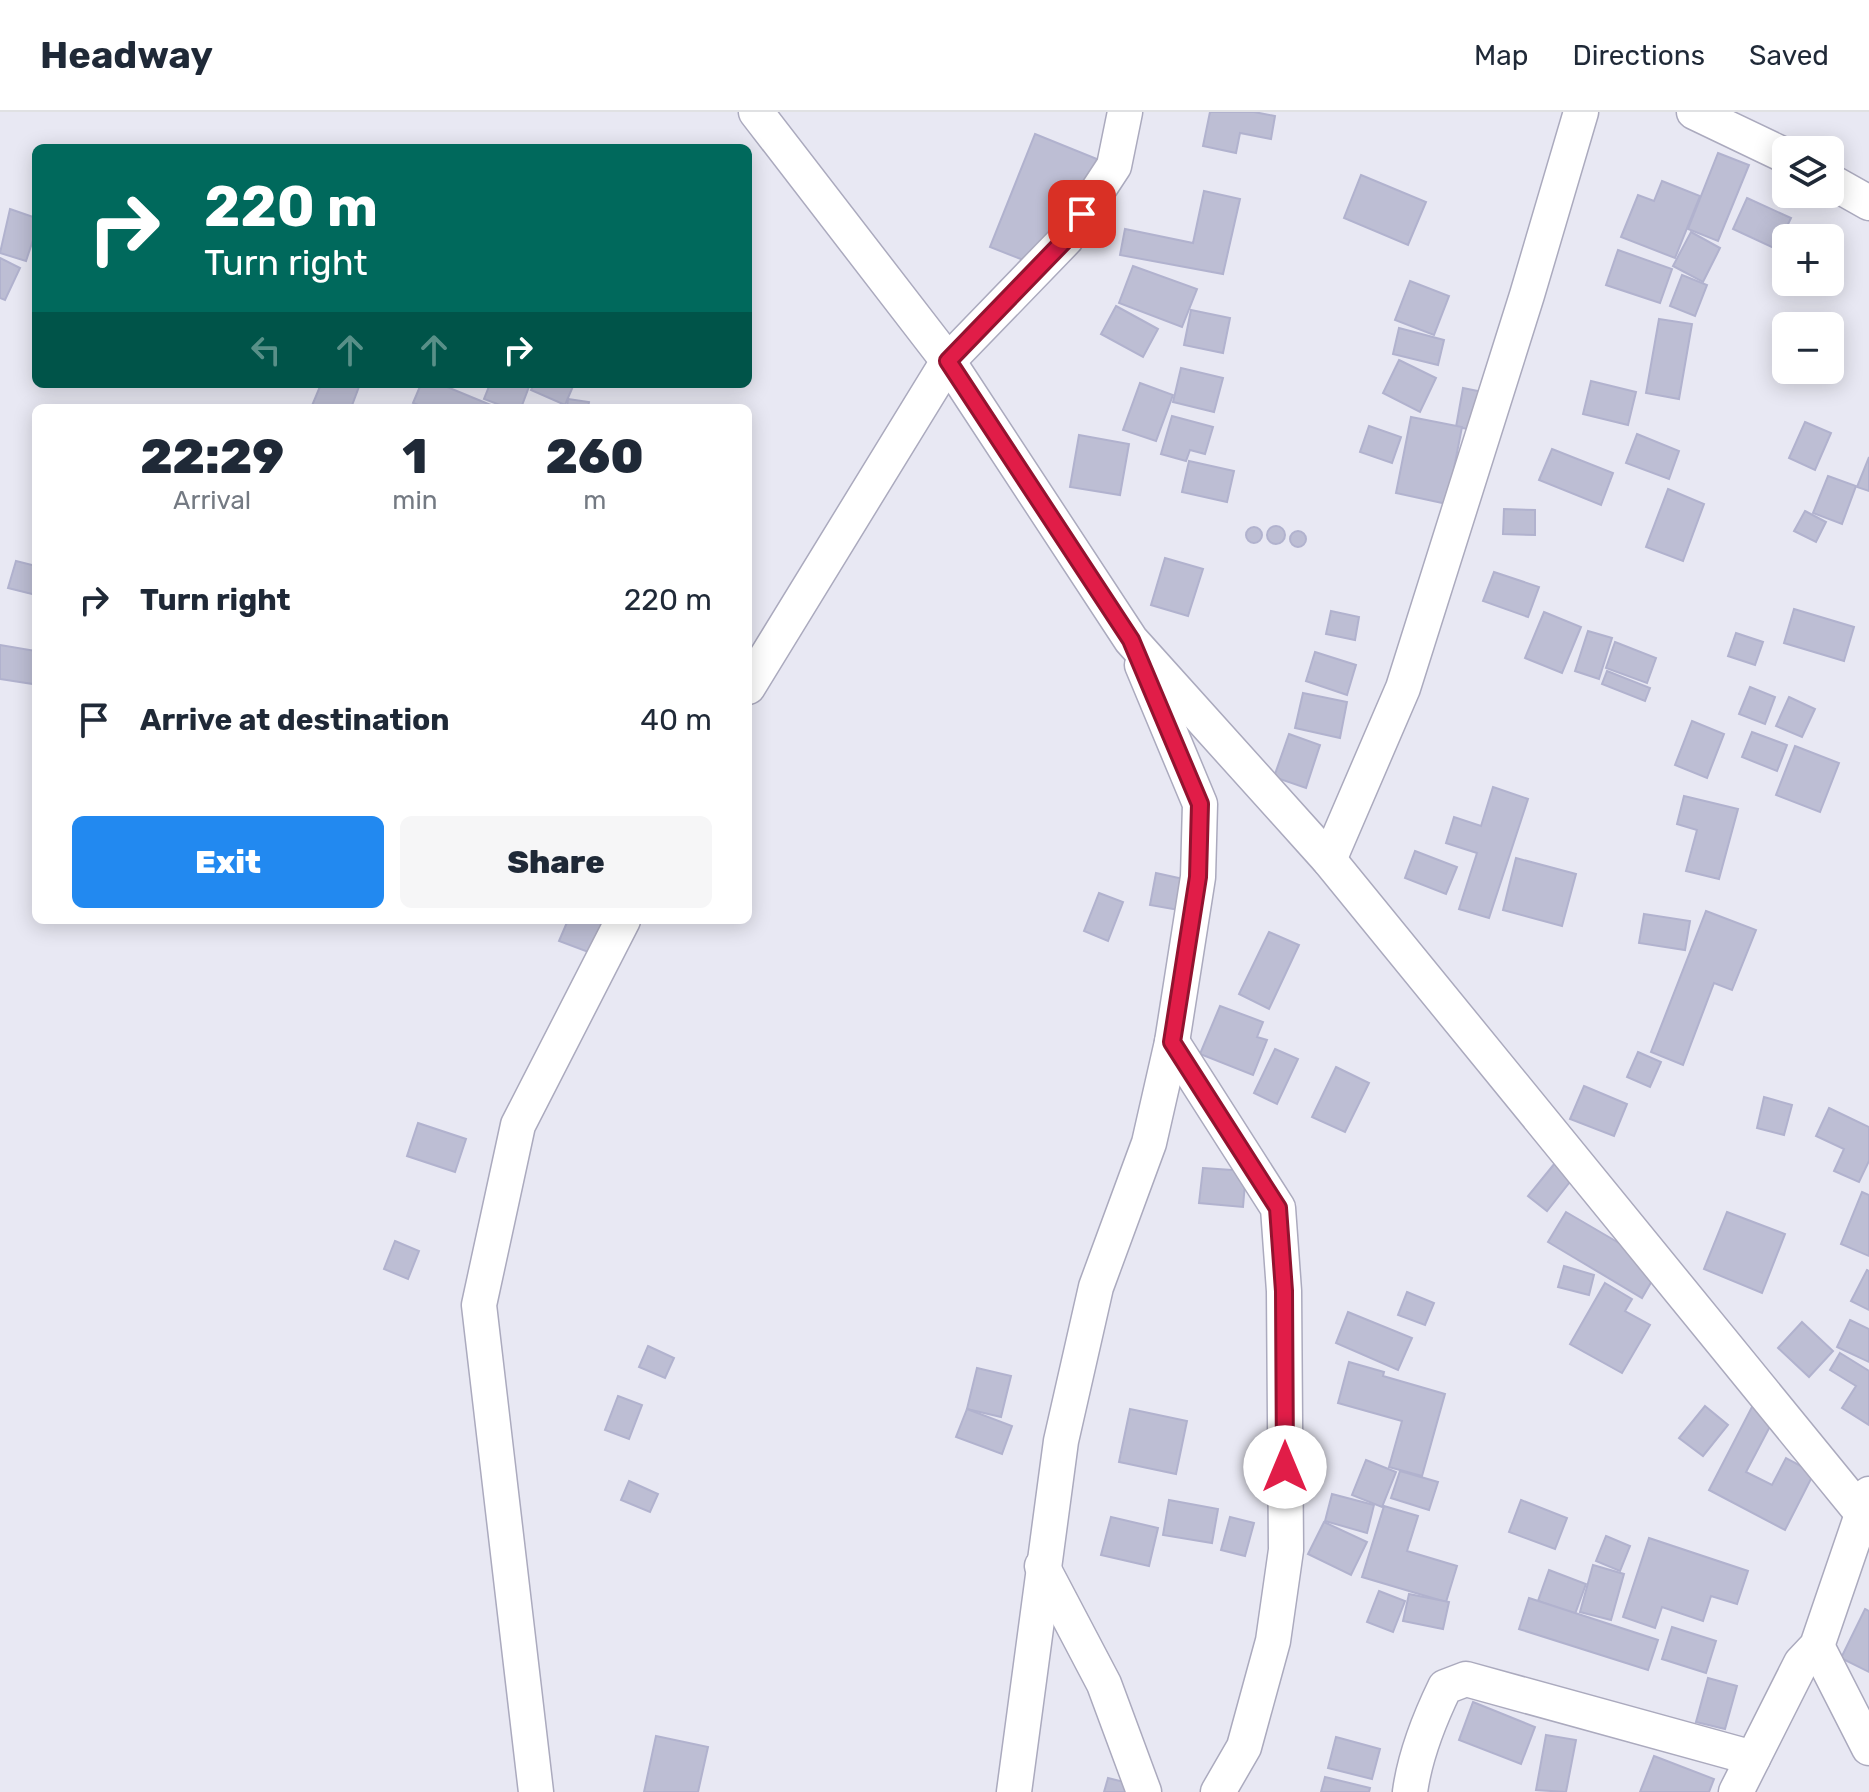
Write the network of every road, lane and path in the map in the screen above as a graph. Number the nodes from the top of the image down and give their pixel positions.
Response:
1 (756, 112) edge
2 (1125, 112) edge
3 (1581, 112) edge
4 (1694, 112) edge
5 (1772, 149) edge
6 (1844, 189) edge
7 (1869, 203) edge
8 (948, 361) junction
9 (1131, 640) junction
10 (752, 680) edge
11 (1329, 860) junction
12 (621, 924) edge
13 (1172, 1042) junction
14 (1866, 1508) edge
15 (1042, 1566) junction
16 (1817, 1646) junction
17 (1869, 1748) edge
18 (1753, 1758) junction
19 (536, 1792) edge
20 (1014, 1792) edge
21 (1144, 1792) edge
22 (1218, 1792) edge
23 (1410, 1792) edge
24 (1736, 1792) edge

1 - 8 street
2 - 8 street
3 - 11 street
4 - 5 street
6 - 7 street
8 - 9 street
8 - 10 street
9 - 11 street
9 - 13 street
11 - 14 street
12 - 19 street
13 - 15 street
13 - 22 street
14 - 16 street
15 - 20 street
15 - 21 street
16 - 17 street
16 - 18 street
18 - 23 street
18 - 24 street

